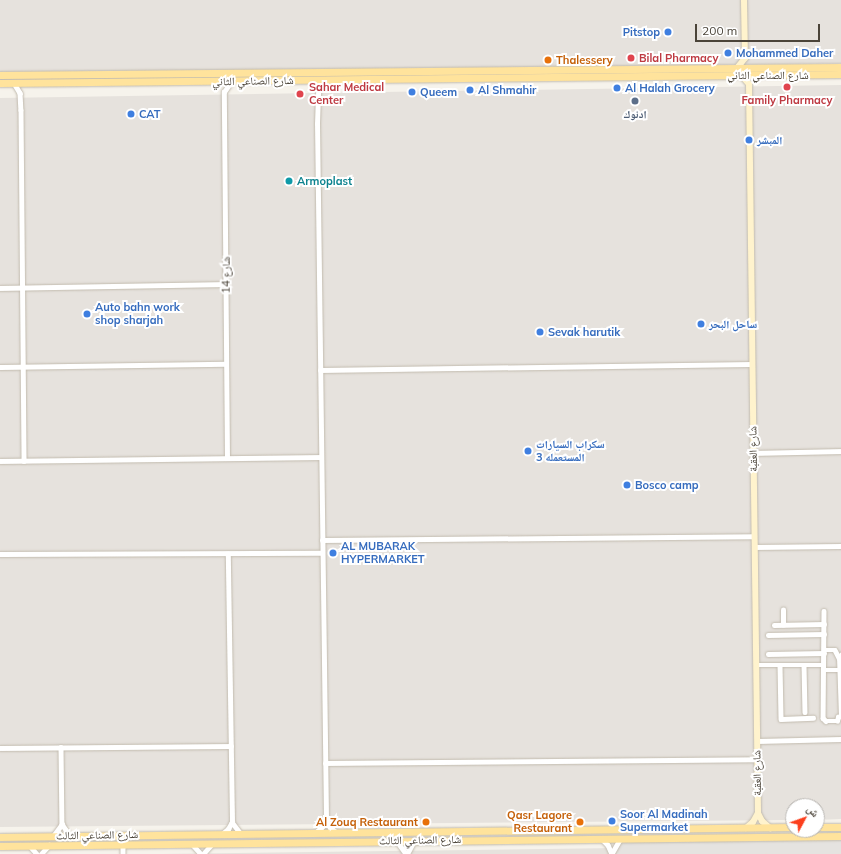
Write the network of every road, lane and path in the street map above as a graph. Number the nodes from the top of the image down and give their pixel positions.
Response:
1 (744, 0) edge
2 (744, 58) junction
3 (841, 67) edge
4 (752, 68) junction
5 (739, 71) junction
6 (757, 74) junction
7 (841, 74) edge
8 (0, 75) edge
9 (326, 79) junction
10 (311, 80) junction
11 (13, 82) junction
12 (28, 82) junction
13 (215, 82) junction
14 (230, 82) junction
15 (0, 83) edge
16 (749, 84) junction
17 (318, 91) junction
18 (224, 92) junction
19 (20, 93) junction
20 (226, 284) junction
21 (0, 288) edge
22 (22, 288) junction
23 (226, 364) junction
24 (752, 364) junction
25 (0, 367) edge
26 (23, 367) junction
27 (320, 370) junction
28 (841, 451) edge
29 (753, 453) junction
30 (321, 457) junction
31 (227, 458) junction
32 (0, 461) edge
33 (24, 461) junction
34 (754, 536) junction
35 (322, 540) junction
36 (841, 546) edge
37 (754, 547) junction
38 (322, 553) junction
39 (0, 554) edge
40 (228, 554) junction
41 (783, 610) dead end
42 (824, 611) dead end
43 (792, 624) junction
44 (824, 624) junction
45 (774, 625) dead end
46 (783, 625) junction
47 (792, 634) junction
48 (824, 634) junction
49 (768, 635) dead end
50 (824, 652) junction
51 (768, 654) dead end
52 (792, 654) junction
53 (840, 657) edge
54 (756, 665) junction
55 (780, 665) junction
56 (793, 665) junction
57 (804, 665) junction
58 (824, 668) junction
59 (839, 670) junction
60 (805, 712) dead end
61 (841, 717) edge
62 (813, 718) dead end
63 (841, 739) edge
64 (757, 741) junction
65 (231, 746) junction
66 (61, 747) junction
67 (0, 748) edge
68 (757, 759) junction
69 (325, 763) junction
70 (758, 813) junction
71 (326, 818) junction
72 (232, 822) junction
73 (62, 824) junction
74 (785, 827) edge
75 (825, 827) edge
76 (841, 827) edge
77 (746, 828) junction
78 (770, 828) junction
79 (568, 830) junction
80 (621, 830) junction
81 (314, 833) junction
82 (339, 833) junction
83 (222, 834) junction
84 (241, 834) junction
85 (0, 836) edge
86 (53, 836) junction
87 (70, 836) junction
88 (841, 836) edge
89 (602, 839) junction
90 (620, 839) junction
91 (544, 840) junction
92 (397, 841) junction
93 (414, 841) junction
94 (123, 844) junction
95 (192, 844) junction
96 (212, 844) junction
97 (29, 845) junction
98 (50, 845) junction
99 (0, 846) edge
100 (37, 854) edge
101 (41, 854) edge
102 (123, 854) edge
103 (202, 854) edge
104 (407, 854) edge
105 (612, 854) edge

1 - 2 street
2 - 4 street
2 - 5 street
3 - 4 main road, شارع الصناعي الثاني
4 - 5 main road, شارع الصناعي الثاني
5 - 6 main road, شارع الصناعي الثاني
5 - 8 main road, شارع الصناعي الثاني
5 - 9 main road, شارع الصناعي الثاني
5 - 16 street
6 - 7 main road, شارع الصناعي الثاني
6 - 16 street
9 - 10 main road, شارع الصناعي الثاني
9 - 17 street
10 - 14 main road, شارع الصناعي الثاني
10 - 17 street
11 - 12 main road, شارع الصناعي الثاني
11 - 15 main road, شارع الصناعي الثاني
11 - 19 street
12 - 13 main road, شارع الصناعي الثاني
12 - 19 street
13 - 14 main road, شارع الصناعي الثاني
13 - 18 street
14 - 18 street
16 - 24 street, شارع العقبة
17 - 27 street
18 - 20 street, شارع 14
19 - 22 street
20 - 22 street
20 - 23 street, شارع 14
21 - 22 street
22 - 26 street
23 - 26 street
23 - 31 street, شارع 14
24 - 27 street
24 - 29 street, شارع العقبة
25 - 26 street
26 - 33 street
27 - 30 street
28 - 29 street
29 - 34 street, شارع العقبة
30 - 31 street
30 - 35 street
31 - 33 street
32 - 33 street
34 - 35 street
34 - 37 street, شارع العقبة
35 - 38 street
36 - 37 street
37 - 54 street, شارع العقبة
38 - 40 street
38 - 69 street
39 - 40 street
40 - 65 street
41 - 46 street
42 - 44 street
43 - 44 street
43 - 46 street
43 - 47 street
44 - 48 street
45 - 46 street
47 - 48 street
47 - 49 street
48 - 50 street
50 - 52 street
50 - 53 street
50 - 58 street
51 - 52 street
52 - 56 street
53 - 59 street
54 - 55 street
54 - 64 street, شارع العقبة
55 - 56 street
55 - 62 street
56 - 57 street
57 - 58 street
57 - 60 street
58 - 59 street
58 - 61 street
59 - 61 street
63 - 64 street
64 - 68 street, شارع العقبة
65 - 66 street
65 - 72 street
66 - 67 street
66 - 73 street
68 - 69 street
68 - 70 street, شارع العقبة
69 - 71 street
70 - 77 street
70 - 78 street
71 - 81 street
71 - 82 street
72 - 83 street
72 - 84 street
73 - 86 street
73 - 87 street
74 - 78 main road, شارع الصناعي الثالث
75 - 76 main road
77 - 78 main road, شارع الصناعي الثالث
77 - 80 main road, شارع الصناعي الثالث
79 - 80 main road, شارع الصناعي الثالث
79 - 82 main road, شارع الصناعي الثالث
79 - 91 main road
80 - 89 main road
81 - 82 main road, شارع الصناعي الثالث
81 - 84 main road, شارع الصناعي الثالث
83 - 84 main road, شارع الصناعي الثالث
83 - 87 main road, شارع الصناعي الثالث
85 - 86 main road, شارع الصناعي الثالث
86 - 87 main road, شارع الصناعي الثالث
88 - 90 main road, شارع الصناعي الثالث
89 - 90 main road, شارع الصناعي الثالث
89 - 91 main road, شارع الصناعي الثالث
89 - 105 street
90 - 105 street
91 - 93 main road, شارع الصناعي الثالث
92 - 93 main road, شارع الصناعي الثالث
92 - 96 main road, شارع الصناعي الثالث
92 - 104 street
93 - 104 street
94 - 95 main road, شارع الصناعي الثالث
94 - 98 main road, شارع الصناعي الثالث
94 - 102 street
95 - 96 main road, شارع الصناعي الثالث
95 - 103 street
96 - 103 street
97 - 98 main road, شارع الصناعي الثالث
97 - 99 main road, شارع الصناعي الثالث
97 - 100 street
98 - 101 street

